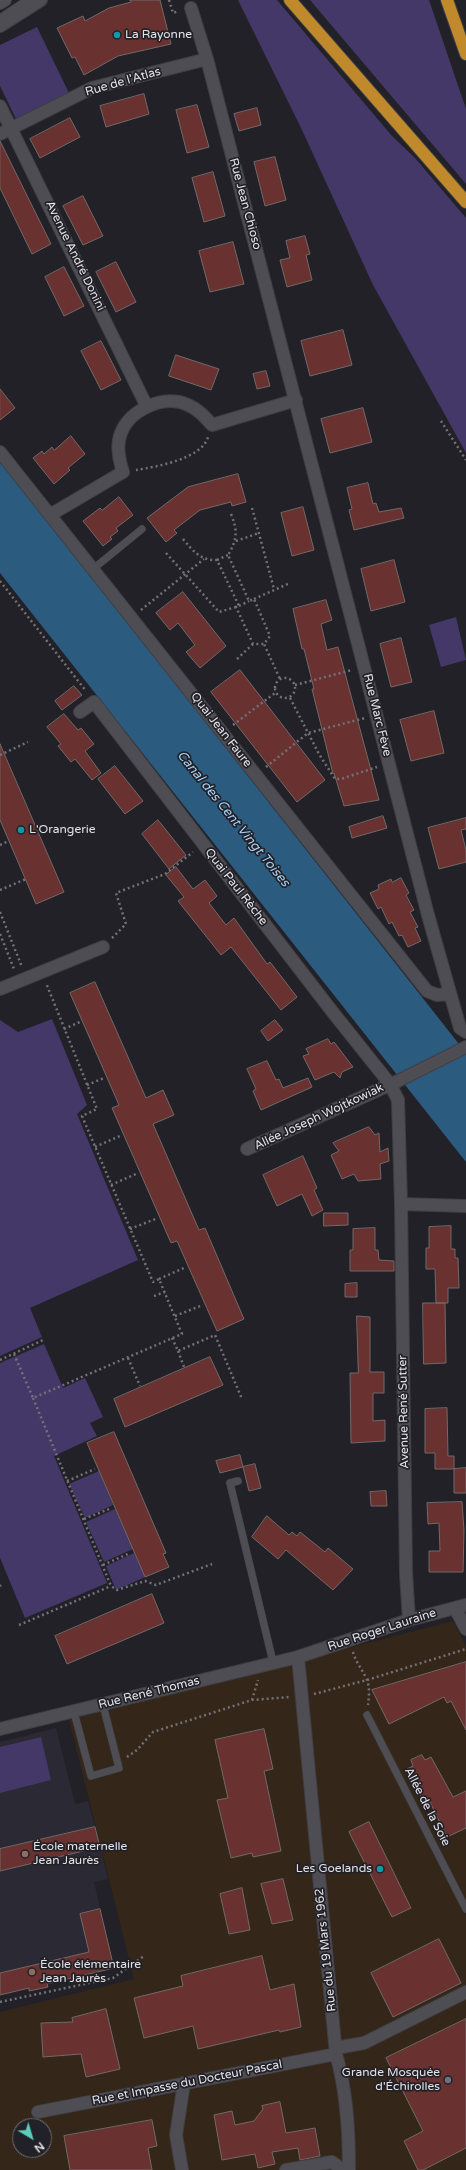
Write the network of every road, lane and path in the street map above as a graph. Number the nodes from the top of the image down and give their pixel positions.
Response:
1 (5, 0) edge
2 (27, 0) edge
3 (41, 0) edge
4 (290, 0) edge
5 (447, 0) edge
6 (0, 3) edge
7 (191, 8) dead end
8 (0, 18) edge
9 (0, 26) edge
10 (466, 54) edge
11 (207, 59) junction
12 (0, 106) edge
13 (11, 128) junction
14 (0, 134) edge
15 (466, 202) edge
16 (296, 400) junction
17 (148, 407) junction
18 (441, 421) dead end
19 (212, 425) junction
20 (0, 452) edge
21 (466, 460) edge
22 (123, 472) junction
23 (252, 508) dead end
24 (231, 514) dead end
25 (50, 515) junction
26 (142, 530) dead end
27 (259, 533) junction
28 (183, 539) dead end
29 (236, 541) junction
30 (166, 553) dead end
31 (228, 555) junction
32 (204, 558) junction
33 (217, 560) junction
34 (93, 569) junction
35 (184, 574) junction
36 (0, 581) edge
37 (290, 583) dead end
38 (274, 589) junction
39 (254, 599) junction
40 (249, 601) junction
41 (238, 606) junction
42 (131, 618) junction
43 (254, 644) junction
44 (264, 644) junction
45 (237, 659) dead end
46 (365, 666) junction
47 (280, 679) junction
48 (295, 685) junction
49 (276, 693) junction
50 (290, 698) junction
51 (94, 702) junction
52 (80, 712) dead end
53 (377, 715) junction
54 (223, 733) junction
55 (308, 733) junction
56 (28, 742) dead end
57 (0, 754) edge
58 (389, 764) junction
59 (256, 775) junction
60 (9, 841) dead end
61 (203, 844) junction
62 (0, 845) edge
63 (26, 880) dead end
64 (0, 890) edge
65 (0, 912) edge
66 (0, 934) edge
67 (103, 947) joint
68 (41, 971) junction
69 (22, 979) junction
70 (0, 988) edge
71 (449, 994) junction
72 (80, 1022) dead end
73 (64, 1029) junction
74 (463, 1030) edge
75 (466, 1047) edge
76 (104, 1078) dead end
77 (394, 1082) junction
78 (87, 1085) junction
79 (122, 1135) dead end
80 (95, 1147) junction
81 (248, 1149) dead end
82 (138, 1173) dead end
83 (112, 1185) junction
84 (401, 1204) junction
85 (466, 1206) edge
86 (158, 1218) dead end
87 (130, 1229) junction
88 (186, 1267) dead end
89 (160, 1279) junction
90 (165, 1292) junction
91 (154, 1296) dead end
92 (203, 1305) dead end
93 (175, 1316) junction
94 (172, 1338) junction
95 (44, 1340) dead end
96 (178, 1350) junction
97 (14, 1354) junction
98 (128, 1358) junction
99 (0, 1360) edge
100 (184, 1367) dead end
101 (140, 1386) dead end
102 (33, 1398) junction
103 (242, 1400) dead end
104 (95, 1469) dead end
105 (68, 1481) junction
106 (238, 1481) dead end
107 (112, 1508) dead end
108 (84, 1519) junction
109 (130, 1553) dead end
110 (212, 1564) dead end
111 (103, 1565) junction
112 (111, 1586) junction
113 (460, 1606) edge
114 (409, 1620) junction
115 (19, 1625) dead end
116 (466, 1629) edge
117 (350, 1640) junction
118 (298, 1657) junction
119 (273, 1662) junction
120 (259, 1666) junction
121 (252, 1700) dead end
122 (103, 1704) junction
123 (74, 1712) junction
124 (368, 1715) joint
125 (0, 1729) edge
126 (466, 1909) edge
127 (144, 1956) dead end
128 (466, 1992) edge
129 (0, 2002) edge
130 (336, 2051) junction
131 (184, 2083) junction
132 (38, 2112) dead end
133 (182, 2170) edge
134 (286, 2170) edge
135 (343, 2170) edge
136 (349, 2170) edge

1 - 6 street
2 - 8 lane
3 - 9 street
4 - 15 highway
5 - 10 highway
7 - 11 street, Rue Jean Chioso
11 - 13 street, Rue de l'Atlas
11 - 16 street, Rue Jean Chioso
12 - 13 street, Avenue André Donini
13 - 14 street, Rue de l'Atlas
13 - 17 street, Avenue André Donini
16 - 19 street
16 - 46 street, Rue Marc Fève
17 - 19 street
17 - 22 street
18 - 21 path
19 - 22 path
20 - 25 street, Quai Jean Faure
22 - 25 street
23 - 27 path
24 - 29 path
25 - 34 street, Quai Jean Faure
26 - 34 lane
27 - 29 path
27 - 38 path
28 - 32 path
29 - 31 path
30 - 35 path
31 - 33 path
31 - 40 path
32 - 33 path
32 - 35 path
33 - 41 path
34 - 42 street, Quai Jean Faure
35 - 41 path
35 - 42 path
36 - 51 path
37 - 38 path
38 - 39 path
39 - 40 path
39 - 44 path
40 - 41 path
41 - 43 path
42 - 54 street, Quai Jean Faure
43 - 44 path
43 - 45 path
44 - 47 path
46 - 48 path
46 - 53 street, Rue Marc Fève
47 - 48 path
47 - 49 path
48 - 50 path
49 - 50 path
49 - 54 path
50 - 55 path
51 - 52 street
51 - 61 street, Quai Paul Rèche
53 - 55 path
53 - 58 street, Rue Marc Fève
54 - 59 street, Quai Jean Faure
55 - 58 path
55 - 59 path
56 - 57 path
58 - 71 street, Rue Marc Fève
59 - 71 street, Quai Jean Faure
60 - 62 path
61 - 67 path
61 - 77 street, Quai Paul Rèche
63 - 64 path
65 - 69 path
66 - 69 path
67 - 68 street
68 - 69 street
68 - 73 path
69 - 70 street
71 - 74 street, Rue Marc Fève
72 - 73 path
73 - 78 path
75 - 77 street, Allée Joseph Wojtkowiak
76 - 78 path
77 - 81 street, Allée Joseph Wojtkowiak
77 - 84 street, Quai Paul Rèche
78 - 80 path
79 - 80 path
80 - 83 path
82 - 83 path
83 - 87 path
84 - 85 street
84 - 114 street, Avenue René Sutter
86 - 87 path
87 - 89 path
88 - 89 path
89 - 90 path
90 - 91 path
90 - 93 path
92 - 93 path
93 - 94 path
94 - 96 path
94 - 98 path
95 - 97 path
96 - 100 path
96 - 103 path
97 - 99 path
97 - 102 path
98 - 101 path
98 - 102 path
102 - 105 path
104 - 105 path
105 - 108 path
106 - 119 lane
107 - 108 path
108 - 111 path
109 - 111 path
110 - 112 path
111 - 112 path
112 - 115 path
113 - 114 street, Rue Roger Lauraine
113 - 116 street
114 - 117 street, Rue Roger Lauraine
117 - 118 street, Rue Roger Lauraine
117 - 124 path
118 - 119 street, Rue René Thomas
118 - 130 street, Rue du 19 Mars 1962
119 - 120 street, Rue René Thomas
120 - 121 path
120 - 122 street, Rue René Thomas
122 - 123 street, Rue René Thomas
122 - 123 lane
123 - 125 street, Rue René Thomas
124 - 126 lane, Allée de la Soie
127 - 129 path
128 - 130 street, Rue et Impasse du Docteur Pascal
130 - 131 street, Rue et Impasse du Docteur Pascal
130 - 136 street, Rue du 19 Mars 1962
131 - 132 street, Rue et Impasse du Docteur Pascal
131 - 133 street
134 - 135 street

